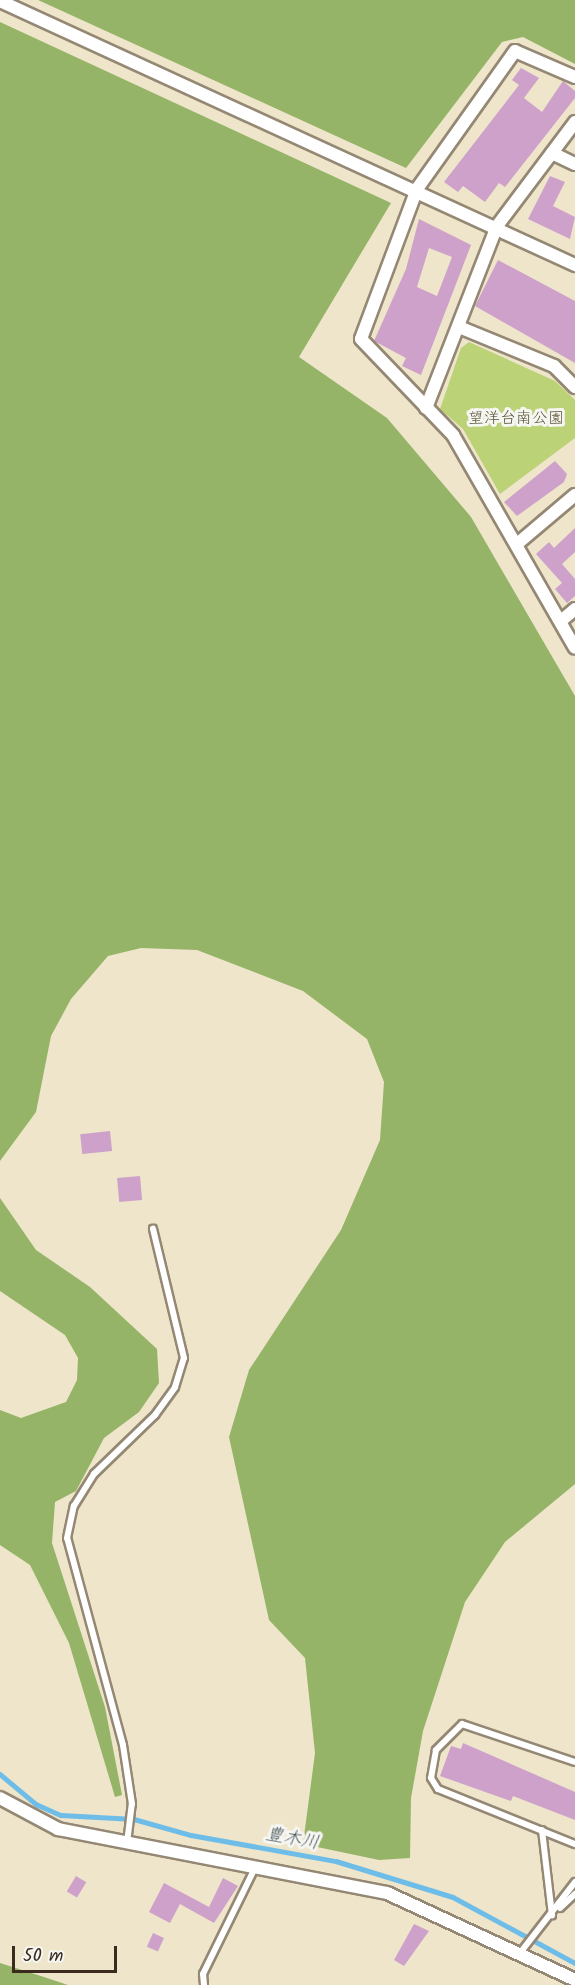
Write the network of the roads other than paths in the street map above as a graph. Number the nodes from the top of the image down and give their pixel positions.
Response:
1 (0, 1) edge
2 (575, 77) edge
3 (575, 122) edge
4 (552, 153) junction
5 (575, 164) edge
6 (417, 189) junction
7 (497, 226) junction
8 (575, 266) edge
9 (459, 327) junction
10 (575, 387) edge
11 (426, 408) junction
12 (575, 495) edge
13 (517, 544) junction
14 (575, 609) edge
15 (562, 620) junction
16 (575, 648) edge
17 (153, 1229) dead end
18 (575, 1762) edge
19 (0, 1798) edge
20 (542, 1830) junction
21 (126, 1843) junction
22 (575, 1844) edge
23 (255, 1868) junction
24 (575, 1881) edge
25 (575, 1894) edge
26 (552, 1916) junction
27 (523, 1948) junction
28 (575, 1980) edge
29 (204, 1985) edge

1 - 6 street
2 - 6 street
3 - 4 street
4 - 5 street
4 - 7 street
6 - 7 street
6 - 11 street
7 - 8 street
7 - 9 street
9 - 10 street
9 - 11 street
11 - 13 street
12 - 13 street
13 - 15 street
14 - 15 street
15 - 16 street
17 - 21 lane
18 - 20 lane
19 - 21 street
20 - 22 lane
20 - 26 lane
21 - 23 street
23 - 27 street
23 - 29 lane
24 - 26 lane
25 - 26 lane
26 - 27 lane
27 - 28 street

